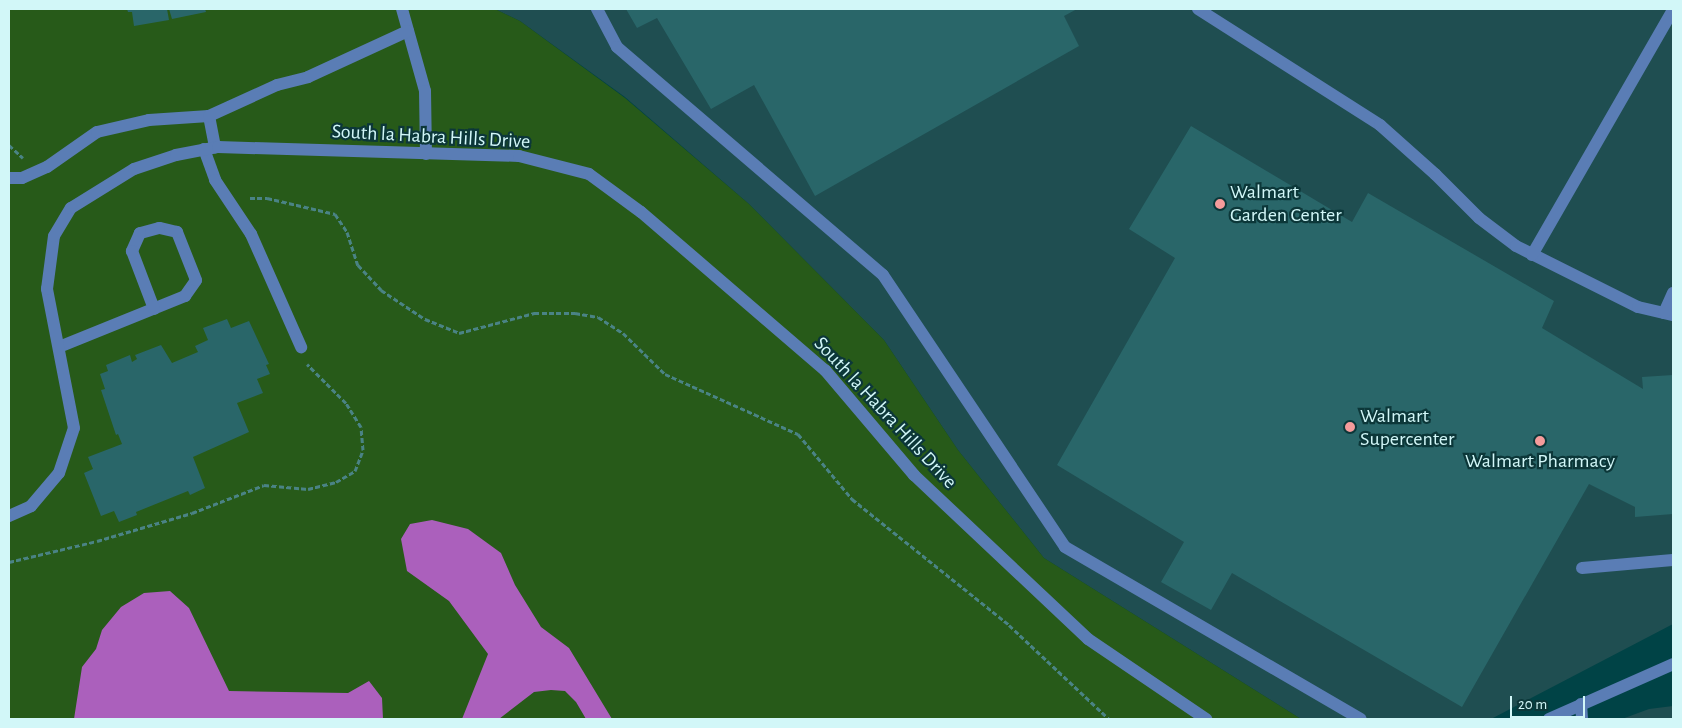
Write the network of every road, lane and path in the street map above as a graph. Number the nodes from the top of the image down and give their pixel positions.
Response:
1 (402, 9) edge
2 (597, 9) edge
3 (1198, 9) edge
4 (1673, 10) edge
5 (408, 31) junction
6 (209, 116) junction
7 (210, 148) junction
8 (426, 154) junction
9 (9, 178) edge
10 (227, 198) junction
11 (1532, 255) junction
12 (1673, 293) edge
13 (154, 308) junction
14 (1669, 314) edge
15 (59, 347) junction
16 (301, 347) joint
17 (9, 516) edge
18 (1673, 560) edge
19 (9, 562) edge
20 (1582, 568) dead end
21 (1673, 664) edge
22 (1581, 704) junction
23 (1109, 719) edge
24 (1206, 719) edge
25 (1361, 719) edge
26 (1549, 719) edge
27 (1582, 719) edge

1 - 5 street
2 - 25 street
3 - 11 street
4 - 11 street
5 - 6 street
5 - 8 street
6 - 7 street
6 - 9 street
7 - 8 street, South la Habra Hills Drive
7 - 10 street
7 - 15 street, South la Habra Hills Drive
8 - 24 street, South la Habra Hills Drive
10 - 16 street
10 - 23 path
11 - 14 street
12 - 14 street
13 - 13 street
13 - 15 street
15 - 17 street, South la Habra Hills Drive
16 - 19 path
18 - 20 street
21 - 22 street
22 - 26 street
22 - 27 street

